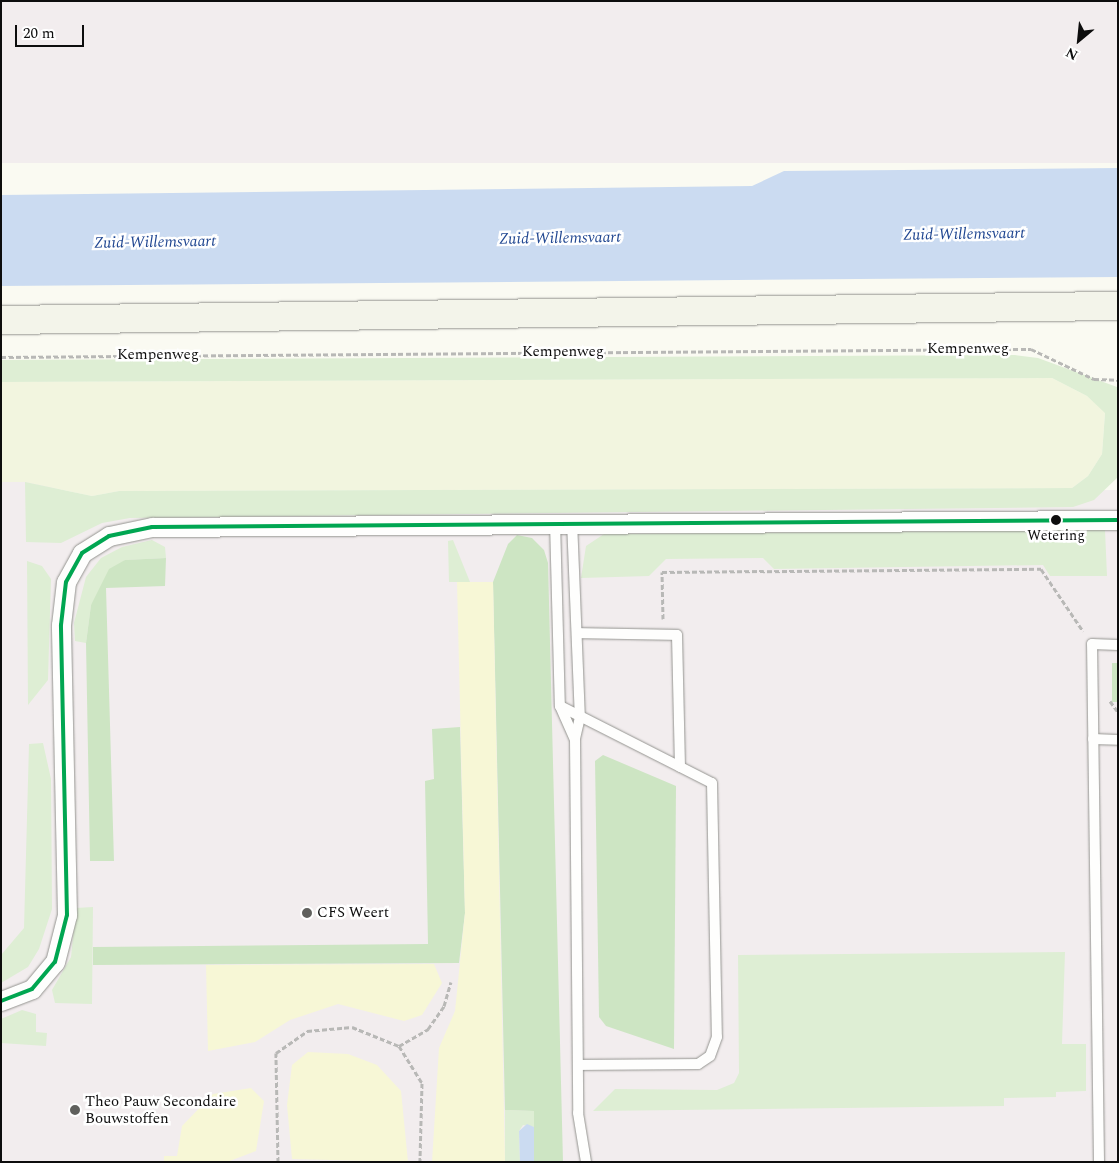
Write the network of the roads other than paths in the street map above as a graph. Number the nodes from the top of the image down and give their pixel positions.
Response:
1 (1118, 306) edge
2 (1, 320) edge
3 (1118, 520) edge
4 (563, 521) junction
5 (577, 633) junction
6 (1118, 645) edge
7 (560, 706) junction
8 (580, 717) junction
9 (575, 739) junction
10 (1093, 739) junction
11 (1118, 740) edge
12 (680, 767) junction
13 (1, 1001) edge
14 (578, 1065) junction
15 (586, 1162) edge
16 (1099, 1162) edge

1 - 2 main road
3 - 4 street
4 - 5 lane
4 - 7 lane
4 - 13 street
5 - 8 lane
5 - 12 lane
6 - 10 lane
7 - 8 lane
7 - 9 lane
8 - 9 lane
8 - 12 lane
9 - 14 lane
10 - 11 lane
10 - 16 lane
12 - 14 lane
14 - 15 lane

